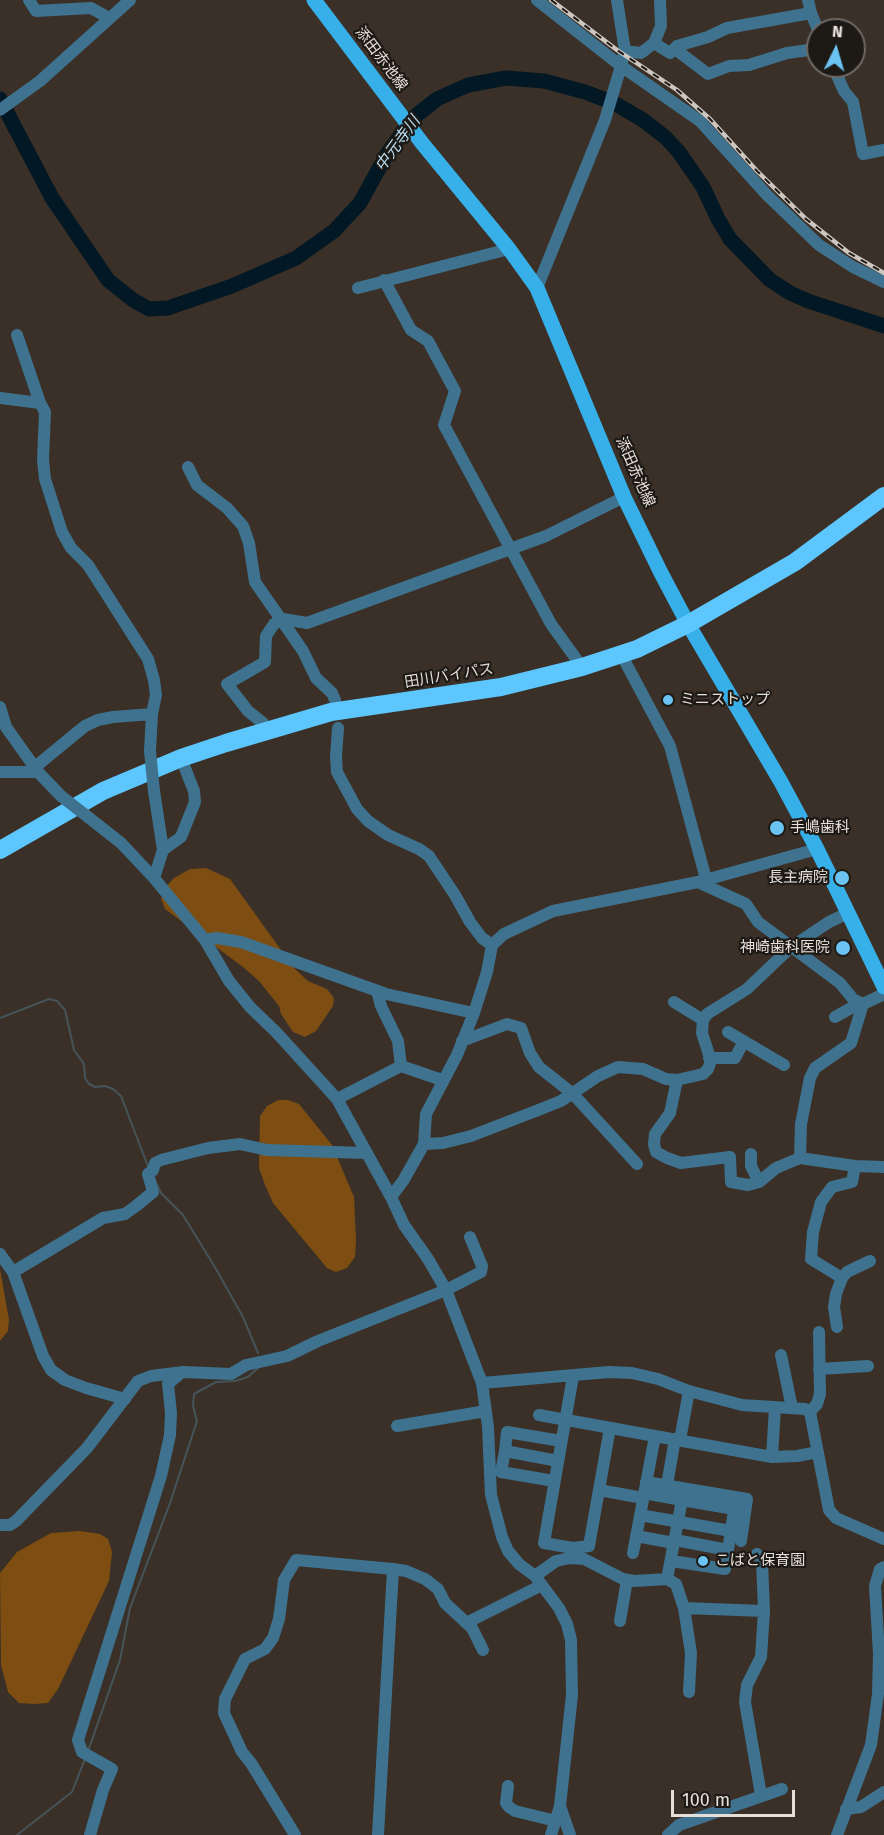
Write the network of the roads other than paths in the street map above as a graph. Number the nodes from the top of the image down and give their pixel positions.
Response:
1 (28, 0) edge
2 (130, 0) edge
3 (314, 0) edge
4 (537, 0) edge
5 (617, 0) edge
6 (660, 0) edge
7 (808, 0) edge
8 (74, 4) edge
9 (811, 13) junction
10 (109, 18) junction
11 (813, 18) edge
12 (654, 43) junction
13 (675, 49) junction
14 (806, 50) edge
15 (625, 51) junction
16 (621, 66) junction
17 (838, 78) edge
18 (0, 110) edge
19 (884, 150) edge
20 (509, 249) junction
21 (384, 280) junction
22 (884, 282) edge
23 (358, 288) dead end
24 (537, 288) junction
25 (17, 335) dead end
26 (0, 398) edge
27 (40, 403) junction
28 (188, 467) dead end
29 (884, 496) edge
30 (624, 497) junction
31 (510, 549) junction
32 (283, 619) junction
33 (688, 624) junction
34 (621, 654) junction
35 (582, 667) junction
36 (335, 700) dead end
37 (0, 707) edge
38 (152, 714) junction
39 (338, 728) dead end
40 (266, 732) junction
41 (181, 758) junction
42 (37, 769) junction
43 (0, 772) edge
44 (817, 849) junction
45 (0, 850) edge
46 (163, 850) junction
47 (154, 878) junction
48 (702, 881) junction
49 (848, 913) junction
50 (206, 940) junction
51 (492, 945) junction
52 (790, 948) junction
53 (884, 987) edge
54 (377, 991) junction
55 (884, 993) edge
56 (674, 1002) dead end
57 (861, 1004) junction
58 (474, 1013) junction
59 (835, 1017) dead end
60 (703, 1020) junction
61 (728, 1032) dead end
62 (462, 1041) junction
63 (744, 1041) junction
64 (709, 1058) junction
65 (784, 1065) dead end
66 (401, 1066) junction
67 (442, 1080) junction
68 (677, 1080) junction
69 (573, 1094) junction
70 (337, 1100) junction
71 (424, 1144) junction
72 (366, 1153) junction
73 (751, 1154) dead end
74 (800, 1158) junction
75 (637, 1164) dead end
76 (855, 1166) junction
77 (884, 1167) edge
78 (759, 1182) junction
79 (391, 1197) junction
80 (470, 1237) dead end
81 (0, 1254) edge
82 (870, 1262) dead end
83 (13, 1272) junction
84 (842, 1278) junction
85 (446, 1290) junction
86 (837, 1327) dead end
87 (819, 1332) dead end
88 (781, 1355) dead end
89 (868, 1366) dead end
90 (819, 1369) junction
91 (183, 1372) junction
92 (573, 1376) junction
93 (482, 1383) junction
94 (688, 1391) junction
95 (125, 1399) junction
96 (775, 1407) junction
97 (792, 1408) junction
98 (486, 1411) junction
99 (810, 1412) junction
100 (539, 1415) dead end
101 (565, 1420) junction
102 (397, 1426) dead end
103 (610, 1428) junction
104 (655, 1436) junction
105 (677, 1440) junction
106 (561, 1441) junction
107 (505, 1451) junction
108 (818, 1452) junction
109 (772, 1457) junction
110 (558, 1461) junction
111 (554, 1481) junction
112 (667, 1485) junction
113 (599, 1490) junction
114 (645, 1491) junction
115 (682, 1500) junction
116 (640, 1515) junction
117 (678, 1522) junction
118 (0, 1525) edge
119 (731, 1531) junction
120 (636, 1536) junction
121 (884, 1539) edge
122 (674, 1541) junction
123 (741, 1541) dead end
124 (728, 1550) junction
125 (633, 1553) dead end
126 (757, 1554) dead end
127 (671, 1561) junction
128 (884, 1567) edge
129 (393, 1569) junction
130 (539, 1580) junction
131 (627, 1580) junction
132 (667, 1580) junction
133 (684, 1608) junction
134 (764, 1611) junction
135 (620, 1621) dead end
136 (466, 1623) junction
137 (483, 1650) dead end
138 (689, 1692) dead end
139 (508, 1786) dead end
140 (782, 1789) dead end
141 (884, 1792) edge
142 (761, 1795) junction
143 (560, 1806) junction
144 (846, 1809) junction
145 (556, 1821) junction
146 (90, 1835) edge
147 (295, 1835) edge
148 (378, 1835) edge
149 (551, 1835) edge
150 (570, 1835) edge
151 (668, 1835) edge
152 (837, 1835) edge

1 - 8 street
2 - 10 street
3 - 20 main road, 添田赤池線
4 - 16 street
5 - 15 street
6 - 12 street
7 - 9 street
8 - 10 street
9 - 11 street
9 - 13 street
10 - 18 street
12 - 13 street
12 - 15 street
13 - 14 street
15 - 16 street
16 - 22 street
16 - 24 street
17 - 19 street
20 - 21 street
20 - 24 main road, 添田赤池線
21 - 23 street
21 - 31 street
24 - 30 main road, 添田赤池線
25 - 27 street
26 - 27 street
27 - 38 street
28 - 32 street
29 - 33 highway, 田川バイパス
30 - 31 street
30 - 33 main road, 添田赤池線
31 - 32 street
31 - 35 street
32 - 36 street
32 - 40 street
33 - 34 highway, 田川バイパス
33 - 44 main road, 添田赤池線
34 - 35 highway, 田川バイパス
34 - 48 street
35 - 40 highway, 田川バイパス
37 - 42 street
38 - 42 street
38 - 46 street, bridge
39 - 51 street
40 - 41 highway, 田川バイパス
41 - 45 highway, 田川バイパス
41 - 46 street
42 - 43 street
42 - 47 street, bridge
44 - 48 street
44 - 49 main road, 添田赤池線
46 - 47 street
47 - 50 street
48 - 51 street
48 - 52 street
49 - 52 street
49 - 53 main road, 添田赤池線
50 - 54 street
50 - 70 street
51 - 58 street
52 - 57 street
52 - 60 street
54 - 58 street
54 - 66 street
55 - 57 street
56 - 60 street
57 - 59 street
57 - 74 street
58 - 62 street
60 - 64 street
61 - 63 street
62 - 67 street
62 - 69 street
63 - 64 street
63 - 65 street
64 - 68 street
66 - 67 street
66 - 70 street
67 - 71 street
68 - 69 street
68 - 78 street
69 - 71 street
69 - 75 street
70 - 72 street
71 - 79 street
72 - 79 street
72 - 83 street
73 - 78 street
74 - 76 street
74 - 78 street
76 - 77 street
76 - 84 street
79 - 85 street
80 - 85 street
81 - 83 street
82 - 84 street
83 - 95 street
84 - 86 street
85 - 91 street
85 - 93 street
87 - 90 street
88 - 97 street
89 - 90 street
90 - 99 street
91 - 95 street
91 - 146 street
92 - 93 street
92 - 94 street
92 - 101 street
93 - 98 street
94 - 96 street
94 - 105 street
95 - 118 street
96 - 97 street
96 - 109 street
97 - 99 street
98 - 102 street
98 - 130 street
99 - 108 street
100 - 101 street
101 - 103 street
101 - 106 street
103 - 104 street
103 - 113 street
104 - 105 street
104 - 114 street
105 - 109 street
105 - 112 street
106 - 107 street
106 - 110 street
107 - 110 street
107 - 111 street
108 - 109 street
108 - 121 street
110 - 111 street
111 - 113 street
112 - 114 street
112 - 123 street
113 - 114 street
114 - 115 street
114 - 116 street
115 - 117 street
115 - 119 street
116 - 117 street
116 - 120 street
117 - 119 street
117 - 122 street
119 - 124 street
120 - 122 street
120 - 125 street
122 - 124 street
122 - 127 street
124 - 127 street
126 - 134 street
127 - 132 street
128 - 144 street
129 - 136 street
129 - 147 street
129 - 148 street
130 - 131 street
130 - 136 street
130 - 143 street
131 - 132 street
131 - 135 street
132 - 133 street
133 - 134 street
133 - 138 street
134 - 142 street
136 - 137 street
139 - 145 street
140 - 142 street
141 - 144 street
142 - 151 street
143 - 145 street
143 - 150 street
144 - 152 street
145 - 149 street

